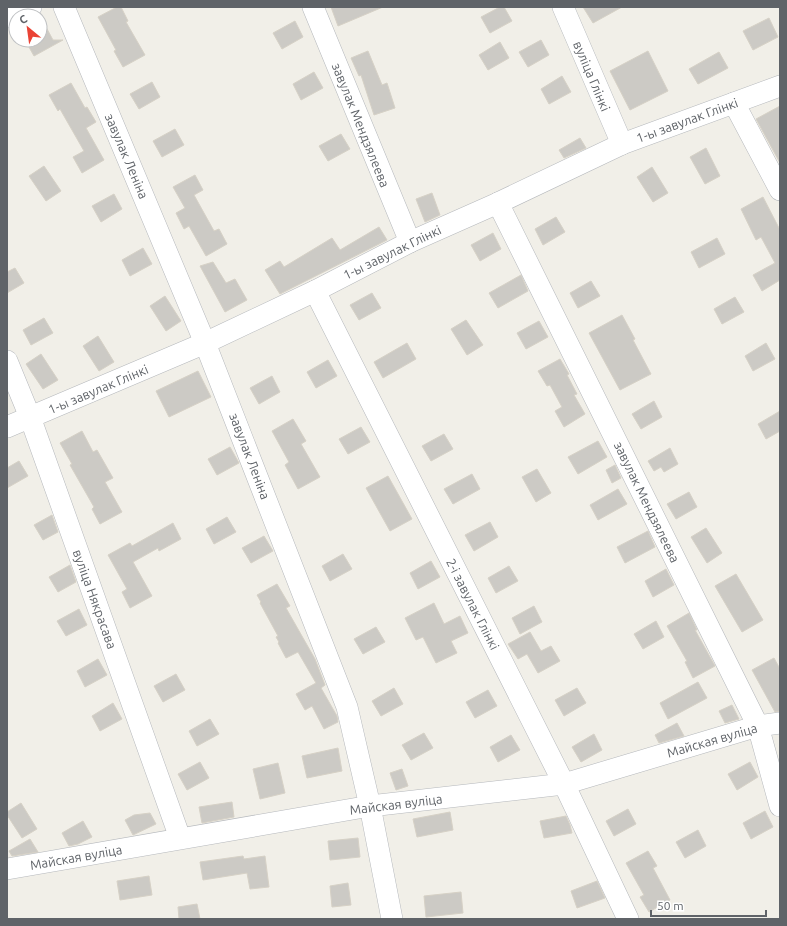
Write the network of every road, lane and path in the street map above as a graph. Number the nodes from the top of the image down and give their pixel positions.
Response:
1 (31, 7) edge
2 (64, 7) edge
3 (313, 7) edge
4 (563, 7) edge
5 (7, 17) edge
6 (780, 86) edge
7 (734, 102) junction
8 (622, 144) junction
9 (780, 190) edge
10 (498, 203) junction
11 (410, 242) junction
12 (315, 291) junction
13 (205, 343) junction
14 (7, 361) edge
15 (30, 417) junction
16 (7, 427) edge
17 (780, 723) edge
18 (758, 726) junction
19 (564, 784) junction
20 (370, 806) junction
21 (780, 806) edge
22 (180, 838) junction
23 (7, 869) edge
24 (392, 919) edge
25 (628, 919) edge

1 - 5 street
2 - 13 street, завулак Леніна
3 - 11 street, завулак Мендзялеева
4 - 8 street, вуліца Глінкі
6 - 7 street, 1-ы завулак Глінкі
7 - 8 street, 1-ы завулак Глінкі
7 - 9 street
8 - 10 street, 1-ы завулак Глінкі
10 - 11 street, 1-ы завулак Глінкі
10 - 18 street, завулак Мендзялеева
11 - 12 street, 1-ы завулак Глінкі
12 - 13 street, 1-ы завулак Глінкі
12 - 19 street, 2-і завулак Глінкі
13 - 15 street, 1-ы завулак Глінкі
13 - 20 street, завулак Леніна
14 - 15 street, вуліца Някрасава
15 - 16 street, 1-ы завулак Глінкі
15 - 22 street, вуліца Някрасава
17 - 18 street, Майская вуліца
18 - 19 street, Майская вуліца
18 - 21 street, завулак Мендзялеева
19 - 20 street, Майская вуліца
19 - 25 street, 2-і завулак Глінкі
20 - 22 street, Майская вуліца
20 - 24 street, завулак Леніна
22 - 23 street, Майская вуліца

